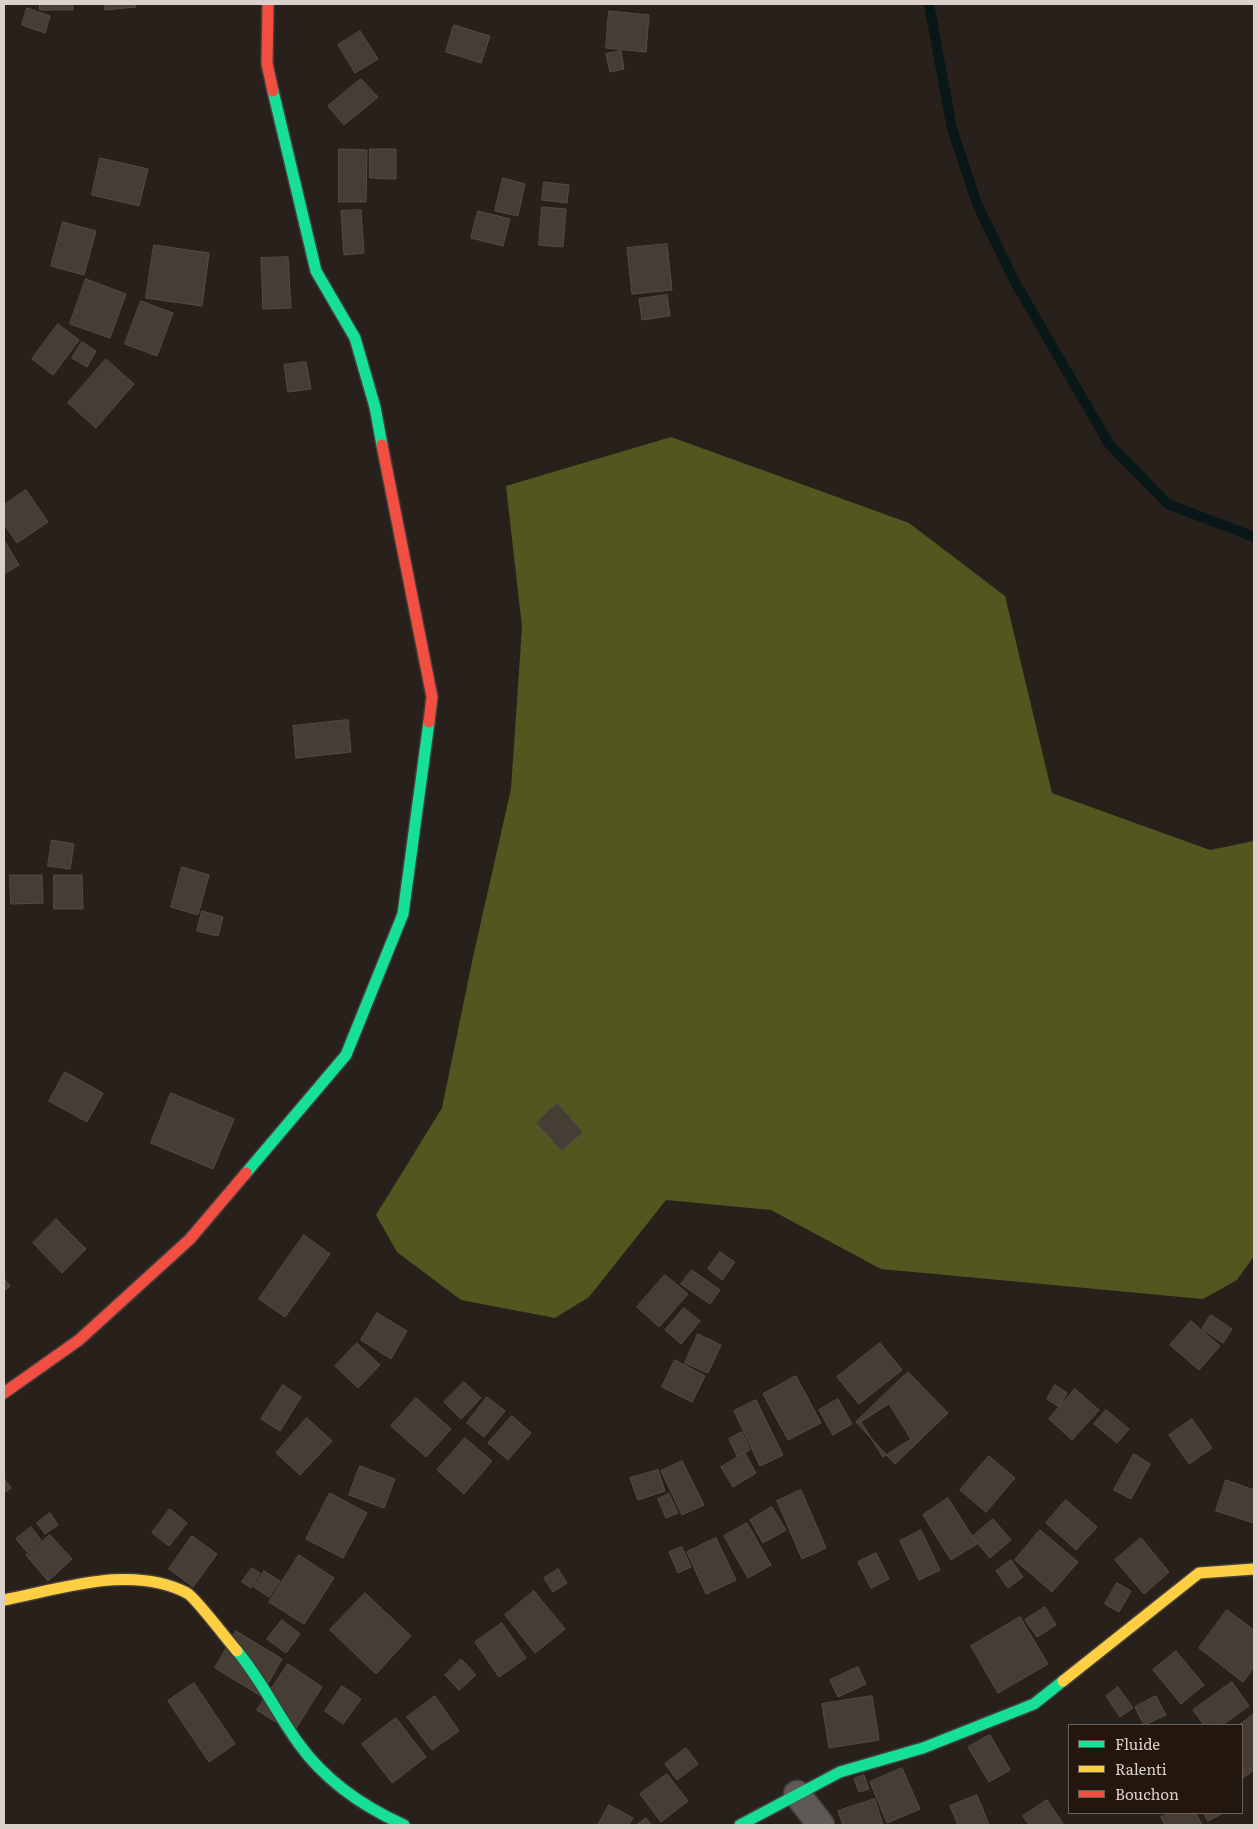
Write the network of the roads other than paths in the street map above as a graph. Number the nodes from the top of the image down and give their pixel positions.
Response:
1 (268, 4) edge
2 (4, 1393) edge
3 (1254, 1569) edge
4 (4, 1600) edge
5 (797, 1794) junction
6 (404, 1825) edge
7 (740, 1825) edge
8 (822, 1825) edge

1 - 2 street
3 - 5 street
4 - 6 street
5 - 7 street
5 - 8 street

